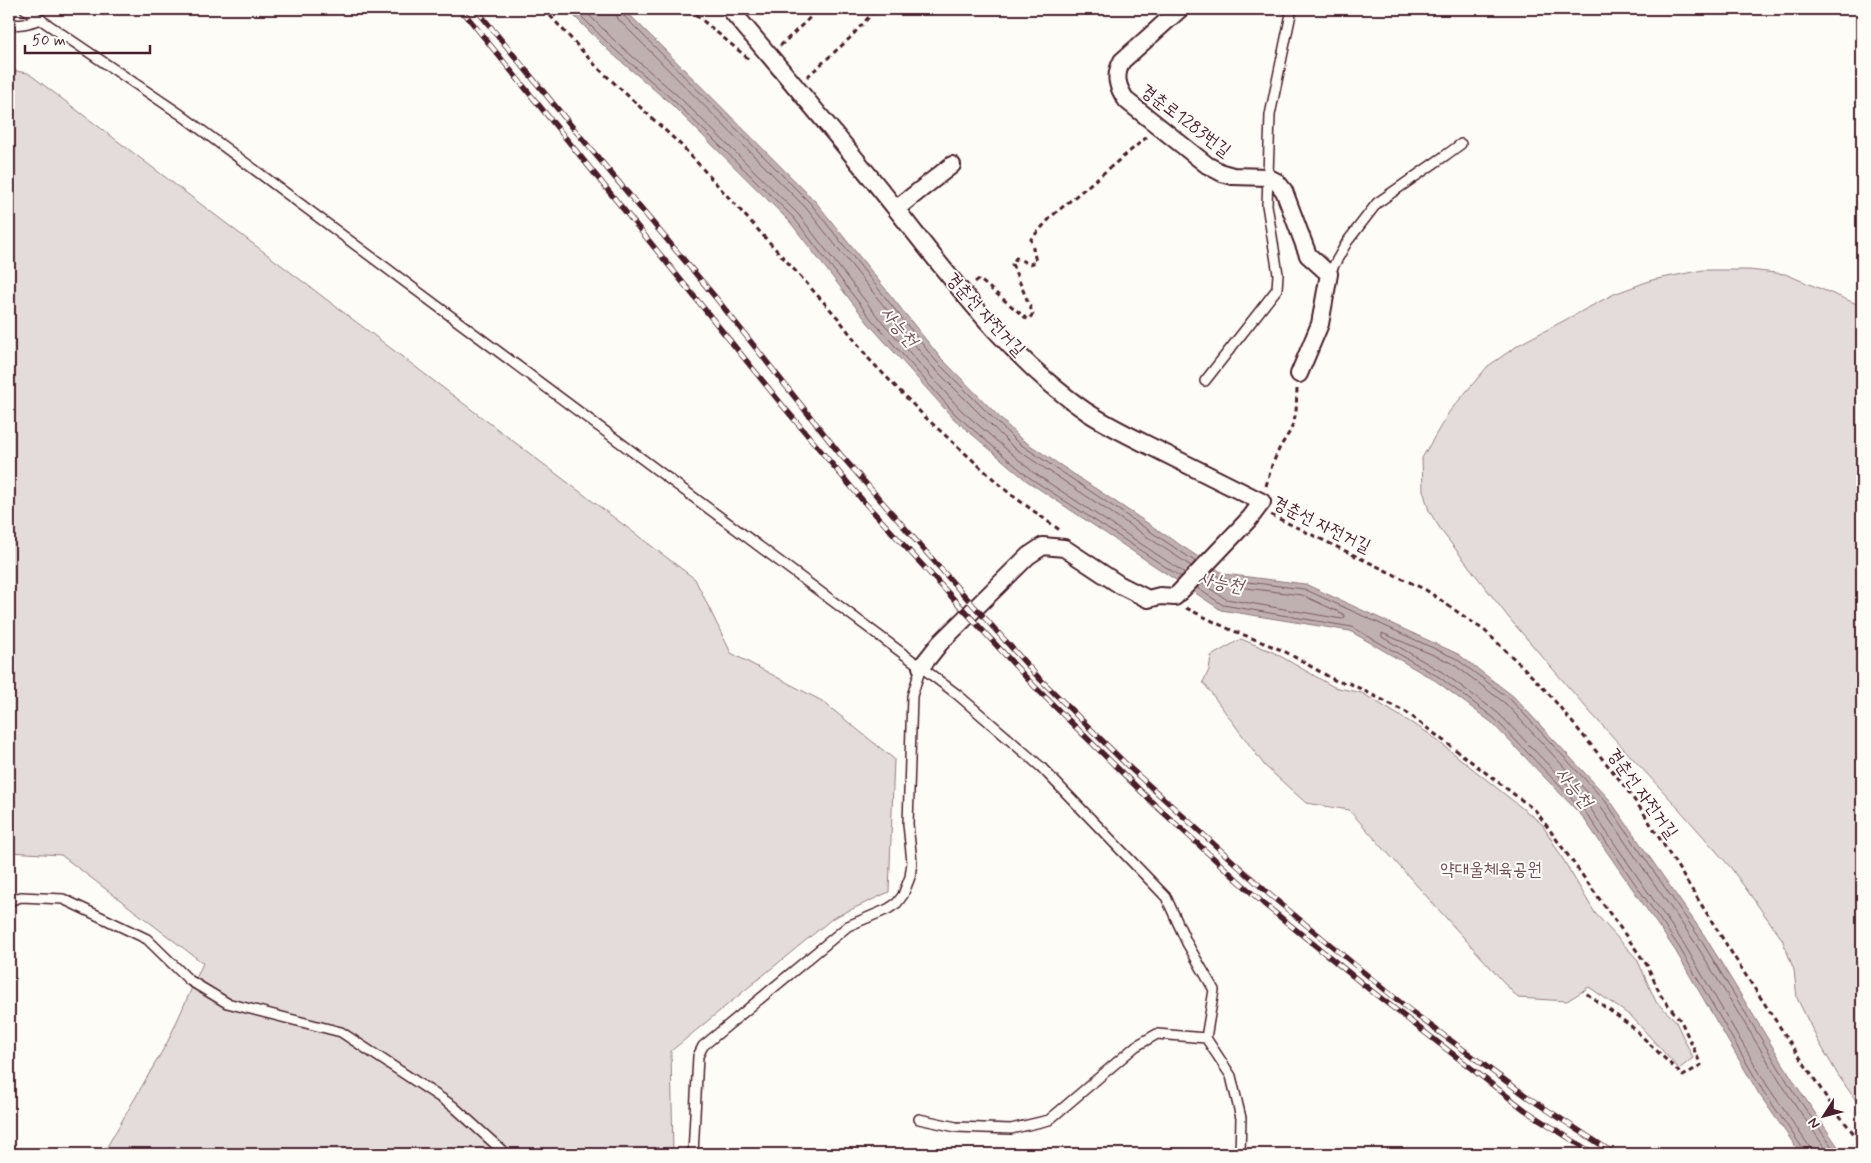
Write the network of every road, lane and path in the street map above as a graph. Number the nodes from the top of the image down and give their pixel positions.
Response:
1 (25, 9) edge
2 (689, 9) edge
3 (730, 9) edge
4 (819, 9) edge
5 (876, 9) edge
6 (1180, 9) edge
7 (1292, 9) edge
8 (41, 19) junction
9 (9, 23) edge
10 (770, 55) junction
11 (755, 64) dead end
12 (797, 87) junction
13 (1159, 127) junction
14 (1461, 144) dead end
15 (952, 165) dead end
16 (1267, 177) junction
17 (896, 209) junction
18 (1329, 274) junction
19 (963, 292) junction
20 (1299, 374) joint
21 (1205, 381) dead end
22 (1256, 509) junction
23 (921, 667) junction
24 (9, 901) edge
25 (1206, 1038) junction
26 (919, 1119) dead end
27 (1862, 1144) edge
28 (506, 1154) edge
29 (693, 1154) edge
30 (1240, 1154) edge

1 - 8 lane
2 - 11 path
3 - 10 street
4 - 10 path
5 - 12 path
6 - 13 street, 경춘로1283번길
7 - 16 lane
8 - 9 lane
8 - 23 lane
10 - 12 street
12 - 17 street
13 - 16 street, 경춘로1283번길
13 - 19 path
14 - 18 lane
15 - 17 street
16 - 18 street
16 - 21 lane
17 - 19 street
18 - 20 street
19 - 22 street
20 - 22 path
22 - 23 street
22 - 27 path, 경춘선 자전거길
23 - 25 lane
23 - 29 lane
24 - 28 lane
25 - 26 lane
25 - 30 lane

